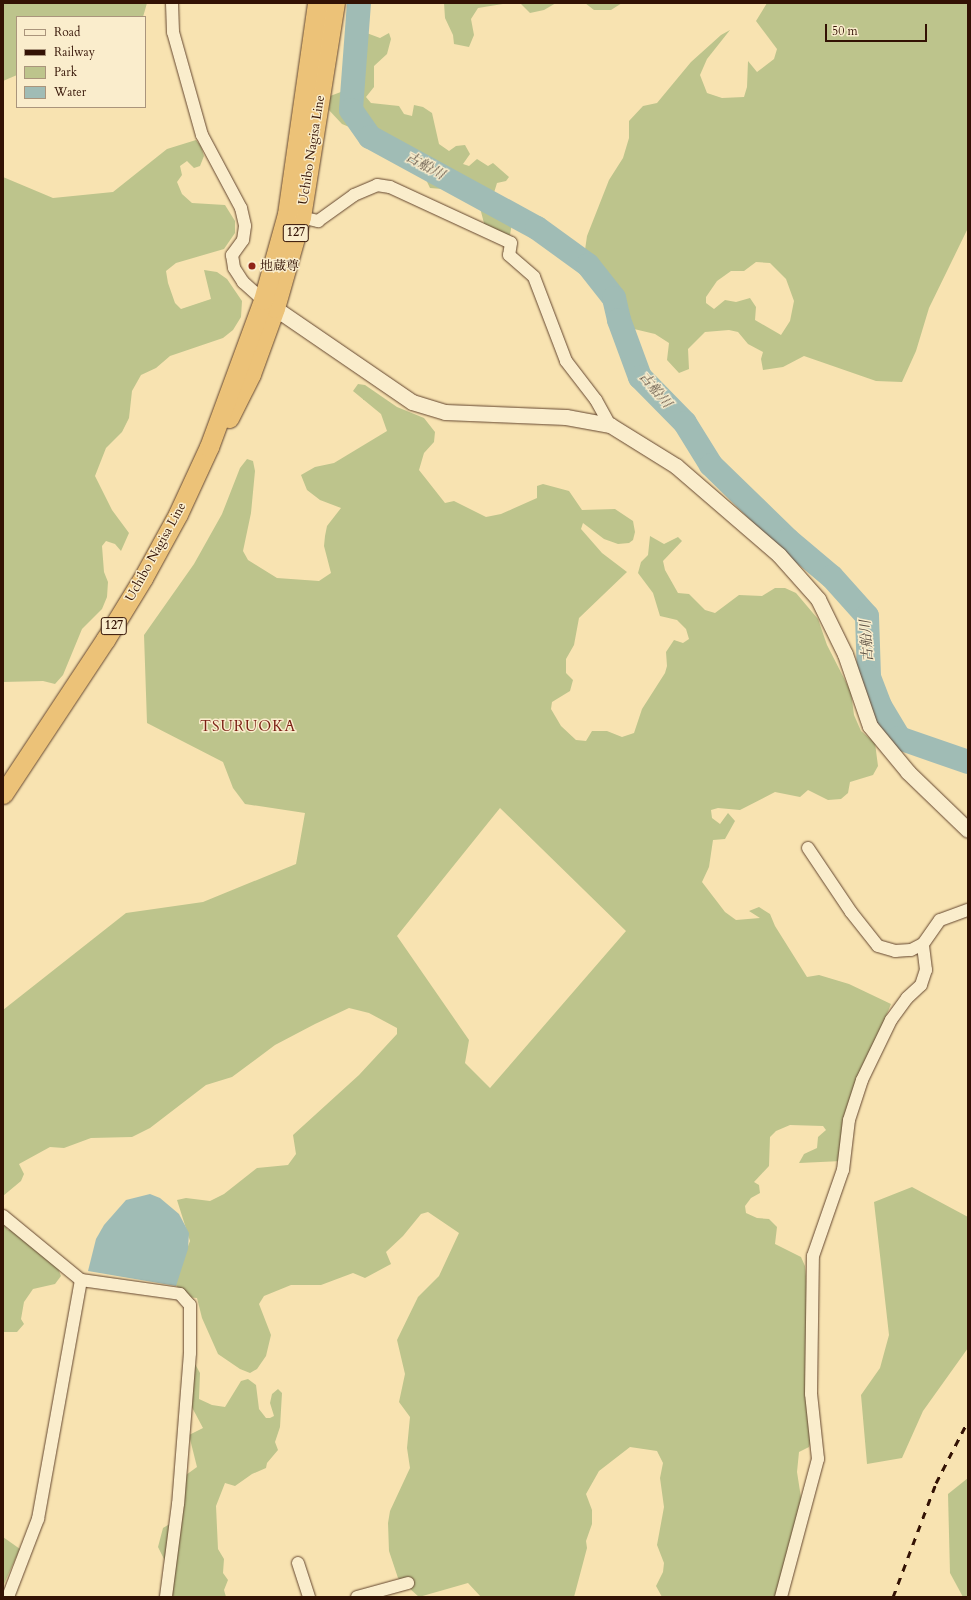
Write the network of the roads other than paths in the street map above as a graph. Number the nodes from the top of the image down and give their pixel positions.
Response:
1 (172, 3) edge
2 (317, 3) edge
3 (335, 3) edge
4 (294, 216) junction
5 (269, 304) junction
6 (610, 426) junction
7 (3, 794) edge
8 (968, 830) edge
9 (808, 848) dead end
10 (968, 910) edge
11 (923, 944) junction
12 (3, 1216) edge
13 (81, 1280) junction
14 (298, 1563) dead end
15 (408, 1583) dead end
16 (8, 1597) edge
17 (166, 1597) edge
18 (309, 1597) edge
19 (357, 1597) edge
20 (781, 1597) edge

1 - 5 street
2 - 4 highway, Uchibo Nagisa Line / 127
3 - 4 highway, Uchibo Nagisa Line / 127
4 - 5 highway, Uchibo Nagisa Line / 127
4 - 6 street
5 - 6 street
5 - 7 highway, Uchibo Nagisa Line / 127
6 - 8 street
9 - 11 street
10 - 11 street
11 - 20 street
12 - 13 street
13 - 16 street
13 - 17 street
14 - 18 street
15 - 19 street

